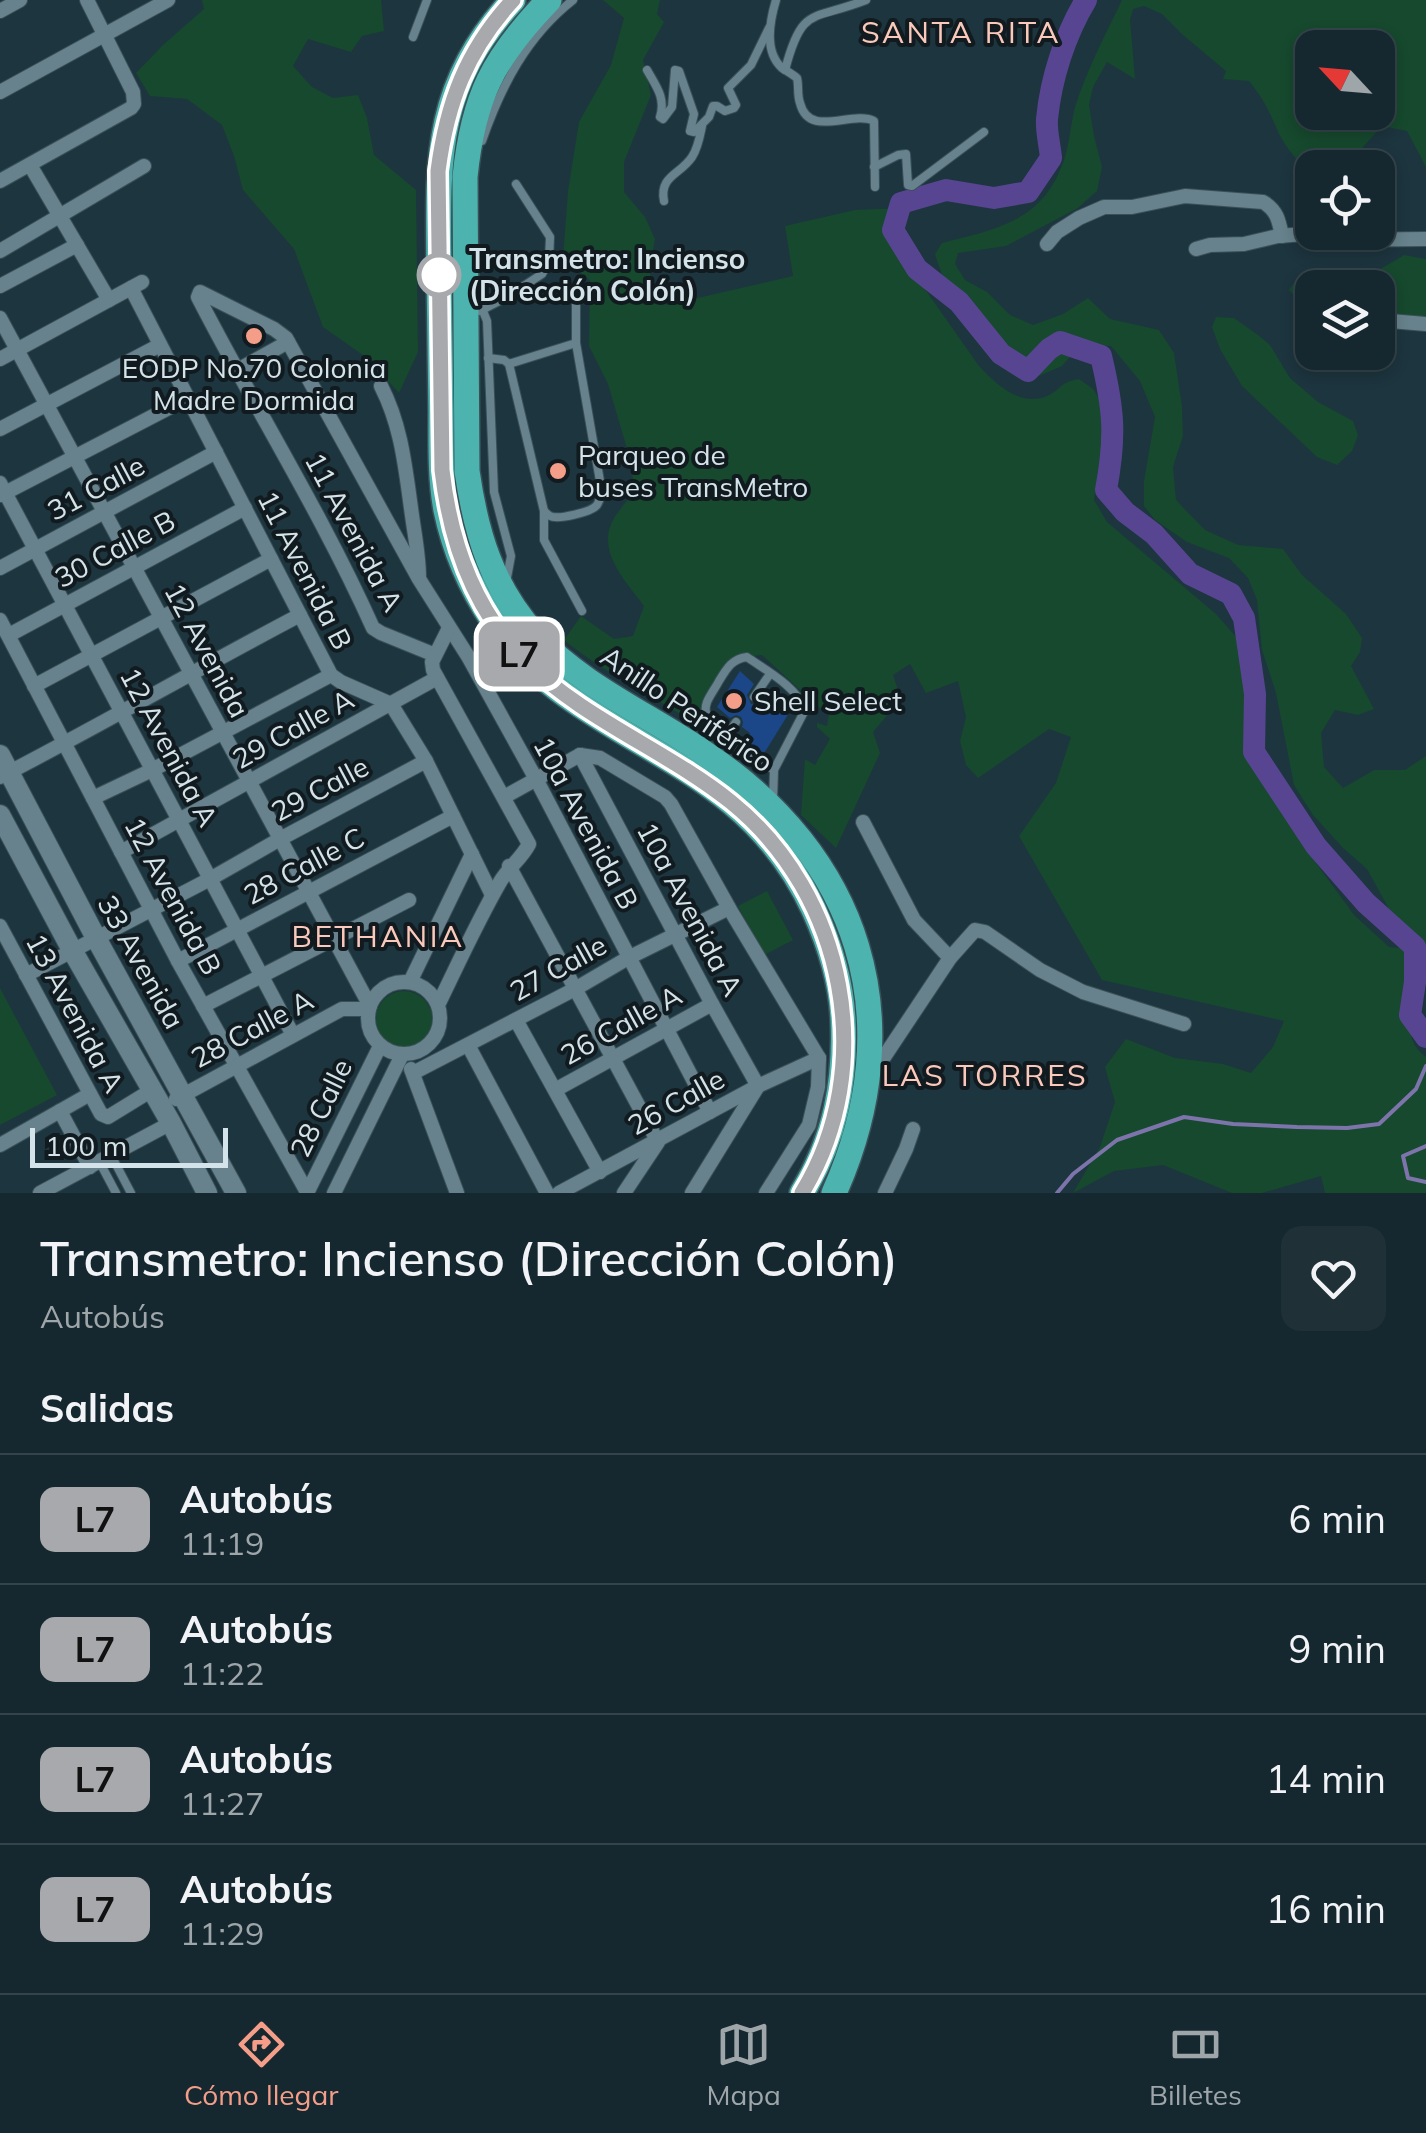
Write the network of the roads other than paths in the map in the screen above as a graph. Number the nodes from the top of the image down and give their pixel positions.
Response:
1 (20, 0) edge
2 (87, 0) edge
3 (168, 0) edge
4 (427, 0) edge
5 (513, 0) edge
6 (549, 0) edge
7 (573, 0) edge
8 (776, 0) edge
9 (866, 0) edge
10 (0, 10) edge
11 (770, 28) junction
12 (104, 33) junction
13 (413, 37) dead end
14 (647, 70) dead end
15 (785, 70) junction
16 (0, 92) edge
17 (703, 125) junction
18 (984, 132) dead end
19 (479, 156) dead end
20 (30, 166) junction
21 (144, 166) dead end
22 (874, 167) junction
23 (476, 173) dead end
24 (0, 181) edge
25 (516, 184) dead end
26 (874, 187) dead end
27 (664, 202) dead end
28 (465, 213) junction
29 (61, 215) junction
30 (1282, 236) junction
31 (1426, 239) edge
32 (1047, 244) dead end
33 (77, 246) junction
34 (1196, 250) dead end
35 (0, 251) edge
36 (0, 286) edge
37 (198, 297) joint
38 (109, 300) junction
39 (576, 301) dead end
40 (474, 311) junction
41 (0, 318) edge
42 (1395, 321) edge
43 (1426, 324) edge
44 (288, 342) junction
45 (576, 343) junction
46 (160, 344) junction
47 (17, 350) junction
48 (488, 358) junction
49 (0, 359) edge
50 (509, 364) junction
51 (236, 370) junction
52 (381, 386) dead end
53 (188, 398) junction
54 (46, 404) junction
55 (0, 428) edge
56 (216, 452) junction
57 (74, 456) junction
58 (2, 490) edge
59 (245, 508) junction
60 (544, 511) junction
61 (104, 512) junction
62 (35, 549) junction
63 (271, 559) junction
64 (133, 566) junction
65 (0, 568) edge
66 (419, 579) junction
67 (504, 593) junction
68 (64, 605) junction
69 (582, 611) dead end
70 (300, 615) junction
71 (161, 618) junction
72 (0, 620) edge
73 (449, 628) junction
74 (9, 636) junction
75 (435, 655) junction
76 (92, 656) junction
77 (191, 673) junction
78 (770, 674) junction
79 (331, 675) junction
80 (437, 678) junction
81 (34, 686) junction
82 (754, 698) dead end
83 (392, 704) junction
84 (123, 713) junction
85 (736, 722) dead end
86 (222, 732) junction
87 (718, 744) junction
88 (64, 746) junction
89 (580, 755) junction
90 (426, 761) junction
91 (3, 768) edge
92 (152, 770) junction
93 (774, 770) junction
94 (536, 779) junction
95 (250, 782) junction
96 (504, 797) junction
97 (93, 798) junction
98 (773, 806) junction
99 (0, 815) edge
100 (454, 816) junction
101 (180, 820) junction
102 (863, 822) dead end
103 (280, 839) junction
104 (121, 852) junction
105 (472, 854) junction
106 (509, 866) junction
107 (210, 880) junction
108 (308, 892) junction
109 (492, 895) junction
110 (409, 900) dead end
111 (728, 908) junction
112 (152, 910) junction
113 (0, 926) edge
114 (237, 928) junction
115 (676, 933) junction
116 (96, 938) junction
117 (334, 939) junction
118 (72, 950) junction
119 (628, 958) junction
120 (950, 958) junction
121 (178, 961) junction
122 (26, 975) junction
123 (262, 976) junction
124 (410, 982) junction
125 (575, 989) junction
126 (712, 1004) junction
127 (438, 1005) junction
128 (203, 1006) junction
129 (370, 1008) junction
130 (516, 1020) junction
131 (1184, 1024) dead end
132 (666, 1030) junction
133 (293, 1035) junction
134 (434, 1040) junction
135 (468, 1044) junction
136 (380, 1046) junction
137 (448, 1054) junction
138 (403, 1055) junction
139 (613, 1058) junction
140 (819, 1058) junction
141 (868, 1063) junction
142 (238, 1066) junction
143 (413, 1074) junction
144 (758, 1086) junction
145 (554, 1090) junction
146 (90, 1094) junction
147 (182, 1096) junction
148 (162, 1107) junction
149 (60, 1111) junction
150 (710, 1112) junction
151 (913, 1128) dead end
152 (658, 1142) junction
153 (0, 1145) edge
154 (100, 1161) junction
155 (600, 1172) junction
156 (307, 1192) edge
157 (40, 1193) edge
158 (116, 1193) edge
159 (131, 1193) edge
160 (207, 1193) edge
161 (236, 1193) edge
162 (334, 1193) edge
163 (457, 1193) edge
164 (547, 1193) edge
165 (559, 1193) edge
166 (624, 1193) edge
167 (692, 1193) edge
168 (766, 1193) edge
169 (802, 1193) edge
170 (834, 1193) edge
171 (885, 1193) edge

1 - 10 street
2 - 12 street
3 - 12 street
4 - 13 lane
5 - 169 highway, Anillo Periférico
6 - 28 highway, Anillo Periférico
7 - 19 lane
8 - 11 lane
9 - 15 lane
11 - 15 lane
11 - 17 lane
12 - 16 street
12 - 20 street
14 - 17 lane
15 - 22 lane
17 - 27 lane
18 - 22 lane
20 - 24 street
20 - 29 street
21 - 29 street
22 - 26 lane
23 - 28 lane
25 - 40 lane
28 - 40 highway, Anillo Periférico
29 - 33 street
29 - 35 street
30 - 31 street
30 - 32 street
30 - 34 street
33 - 36 street
33 - 38 street
37 - 44 street, 10a Avenida B
37 - 51 street, 11 Avenida A
38 - 46 street, 11 Avenida B
38 - 47 street
39 - 45 lane
40 - 48 lane
40 - 67 highway, Anillo Periférico
41 - 47 street, 12 Avenida
42 - 43 street
44 - 51 street
44 - 66 street, 10a Avenida B
45 - 50 lane
45 - 60 lane
46 - 53 street, 11 Avenida B
46 - 54 street
47 - 49 street
47 - 54 street, 12 Avenida
48 - 50 lane
48 - 67 lane
50 - 60 lane
51 - 75 street, 11 Avenida A
52 - 66 street
53 - 56 street, 11 Avenida B
53 - 57 street
54 - 55 street
54 - 57 street, 12 Avenida
56 - 59 street, 11 Avenida B
56 - 61 street, 31 Calle
57 - 58 street
57 - 61 street, 12 Avenida
58 - 62 street, 12 Avenida A
59 - 63 street, 11 Avenida B
59 - 64 street, 30 Calle B
60 - 69 lane
61 - 62 street, 31 Calle
61 - 64 street, 12 Avenida
62 - 65 street, 31 Calle
62 - 68 street, 12 Avenida A
63 - 70 street, 11 Avenida B
63 - 71 street
64 - 68 street, 30 Calle B
64 - 71 street, 12 Avenida
66 - 73 street, 10a Avenida B
67 - 87 highway, Anillo Periférico
68 - 74 street, 30 Calle B
68 - 76 street, 12 Avenida A
70 - 77 street
70 - 79 street, 11 Avenida B
71 - 76 street
71 - 77 street, 12 Avenida
72 - 74 street, 12 Avenida B
73 - 75 street
73 - 94 street, 10a Avenida B
74 - 81 street, 12 Avenida B
75 - 80 street
76 - 81 street
76 - 84 street, 12 Avenida A
77 - 84 street
77 - 86 street, 12 Avenida
78 - 82 lane
78 - 87 lane
78 - 93 lane
79 - 83 street, 11 Avenida B
79 - 86 street
80 - 83 street, 29 Calle A
80 - 96 street
81 - 88 street, 12 Avenida B
83 - 90 street
83 - 95 street, 29 Calle A
84 - 88 street
84 - 92 street, 12 Avenida A
85 - 87 lane
86 - 92 street
86 - 95 street, 12 Avenida
87 - 93 lane
87 - 98 highway, Anillo Periférico
88 - 91 street
88 - 97 street, 12 Avenida B
89 - 94 street
89 - 111 street
89 - 115 street, 10a Avenida A
90 - 100 street
90 - 103 street, 29 Calle
91 - 116 street, 33 Avenida
92 - 97 street
92 - 101 street, 12 Avenida A
93 - 98 lane
94 - 96 street
94 - 119 street, 10a Avenida B
95 - 101 street, 29 Calle A
95 - 103 street, 12 Avenida
96 - 106 street
97 - 104 street, 12 Avenida B
98 - 141 highway, Anillo Periférico
99 - 118 street, 33 Avenida
100 - 105 street
100 - 108 street, 28 Calle C
101 - 104 street, 29 Calle A
101 - 107 street, 12 Avenida A
102 - 120 street
103 - 107 street, 29 Calle
103 - 108 street, 12 Avenida
104 - 112 street, 12 Avenida B
105 - 109 street
105 - 124 street
106 - 109 street
106 - 125 street
107 - 112 street, 29 Calle
107 - 114 street, 12 Avenida A
108 - 114 street, 28 Calle C
108 - 117 street, 12 Avenida
109 - 127 street
110 - 117 street
111 - 115 street, 27 Calle
111 - 140 street
112 - 116 street, 29 Calle
112 - 121 street, 12 Avenida B
113 - 122 street, 13 Avenida A
114 - 121 street, 28 Calle C
114 - 123 street, 12 Avenida A
115 - 119 street, 27 Calle
115 - 126 street, 10a Avenida A
116 - 118 street, 29 Calle
116 - 147 street, 33 Avenida
117 - 123 street
117 - 129 street, 12 Avenida
118 - 122 street, 29 Calle
118 - 148 street, 33 Avenida
119 - 125 street, 27 Calle
119 - 132 street, 10a Avenida B
120 - 131 street
120 - 141 street
121 - 128 street, 12 Avenida B
122 - 146 street, 13 Avenida A
123 - 128 street
123 - 133 street, 12 Avenida A
124 - 127 street
124 - 129 street
125 - 130 street, 27 Calle
125 - 139 street
126 - 132 street, 26 Calle A
126 - 144 street, 10a Avenida A
127 - 134 street
128 - 142 street, 12 Avenida B
129 - 133 street, 28 Calle A
129 - 136 street
130 - 135 street, 27 Calle
130 - 145 street
132 - 139 street, 26 Calle A
132 - 150 street, 10a Avenida B
133 - 142 street, 28 Calle A
134 - 137 street
134 - 138 street
135 - 137 street, 27 Calle
135 - 164 street
136 - 138 street
136 - 156 street, 28 Calle
137 - 143 street, 27 Calle
138 - 143 street
138 - 162 street, 28 Calle
139 - 145 street, 26 Calle A
139 - 152 street
140 - 144 street, 26 Calle
140 - 168 street
141 - 170 highway, Anillo Periférico
142 - 147 street, 28 Calle A
142 - 156 street, 12 Avenida B
143 - 163 street
144 - 150 street, 26 Calle
144 - 167 street
145 - 155 street
146 - 148 street, 13 Avenida A
146 - 149 street
147 - 148 street, 28 Calle A
147 - 161 street, 33 Avenida
148 - 154 street
148 - 160 street, 33 Avenida
149 - 153 street
149 - 154 street
150 - 152 street, 26 Calle
151 - 171 street
152 - 155 street, 26 Calle
152 - 166 street
154 - 157 street
154 - 158 lane
154 - 159 lane
155 - 165 street, 26 Calle

